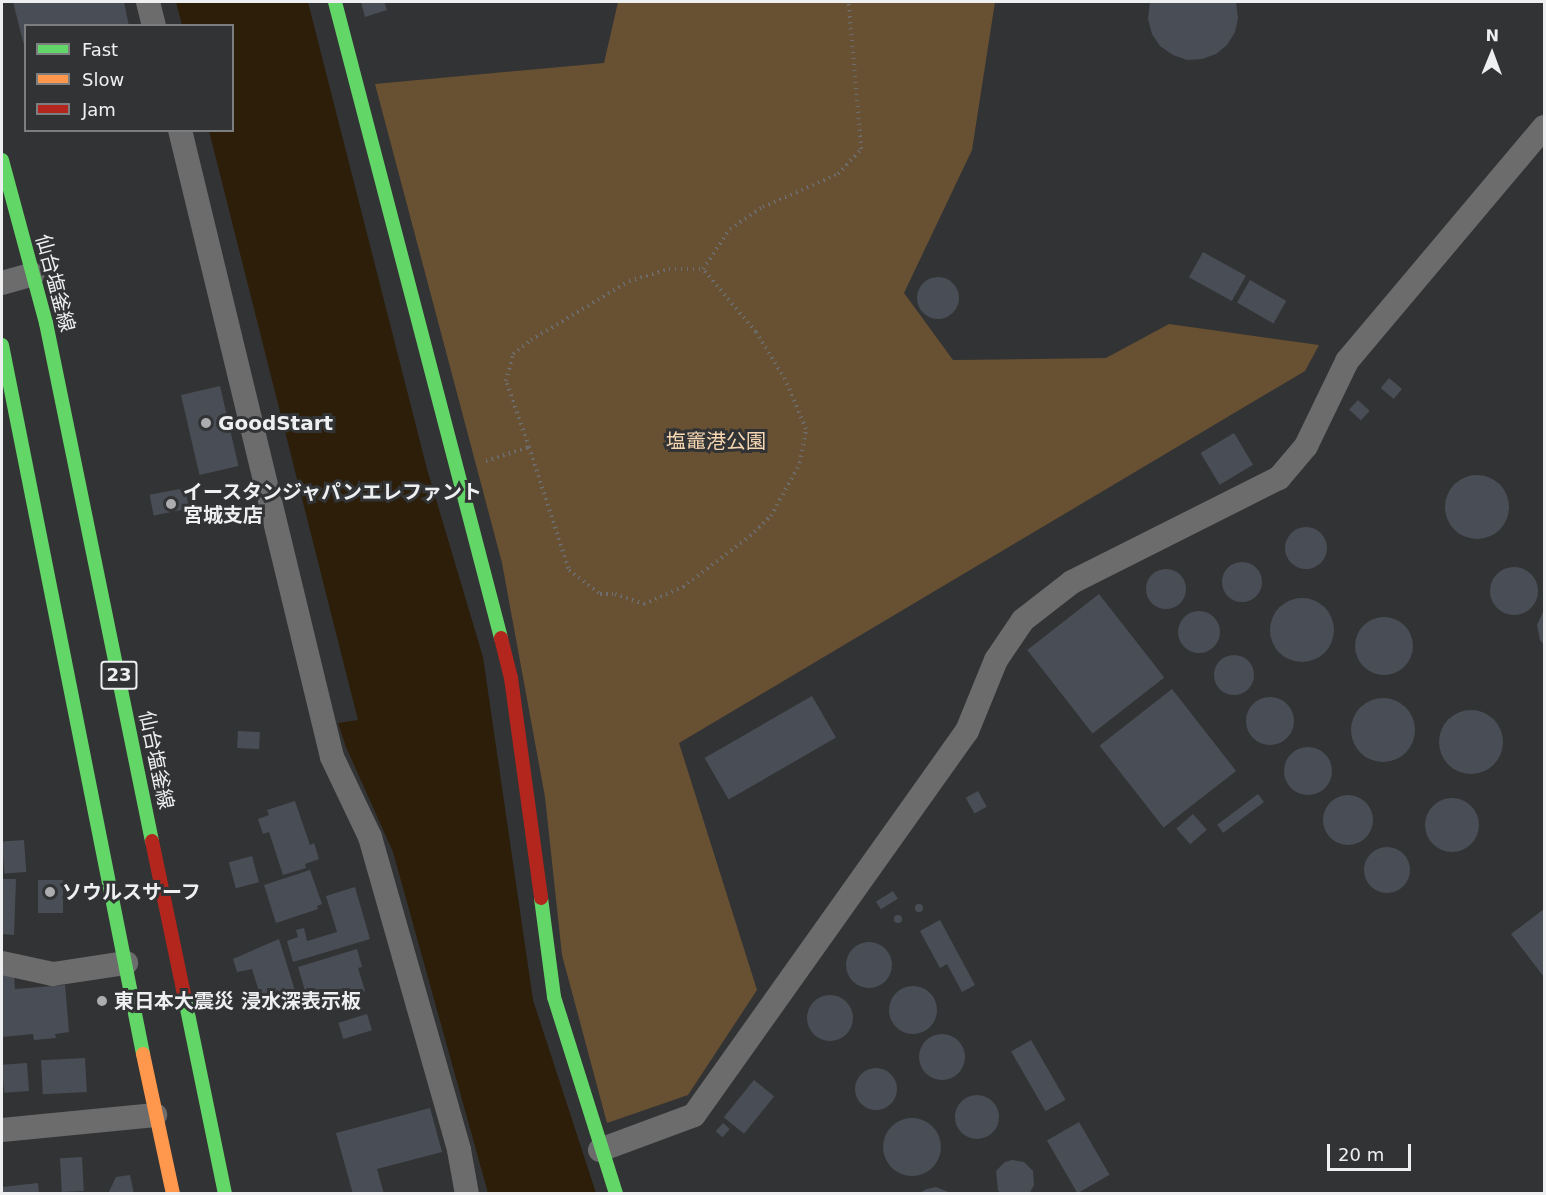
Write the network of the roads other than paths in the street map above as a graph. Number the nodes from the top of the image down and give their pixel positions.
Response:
1 (148, 2) edge
2 (335, 2) edge
3 (154, 24) edge
4 (1545, 127) edge
5 (180, 132) edge
6 (2, 160) edge
7 (33, 274) junction
8 (2, 283) edge
9 (2, 345) edge
10 (2, 963) edge
11 (126, 963) junction
12 (155, 1115) junction
13 (2, 1130) edge
14 (600, 1150) junction
15 (173, 1194) edge
16 (225, 1194) edge
17 (467, 1194) edge
18 (616, 1194) edge

1 - 3 street
2 - 14 main road
4 - 14 street
5 - 17 street
6 - 7 main road, 仙台塩釜線 / 23
7 - 8 street
7 - 16 main road, 仙台塩釜線 / 23
9 - 11 main road, 23
10 - 11 street
11 - 12 main road, 23
12 - 13 street
12 - 15 main road, 23
14 - 18 main road

